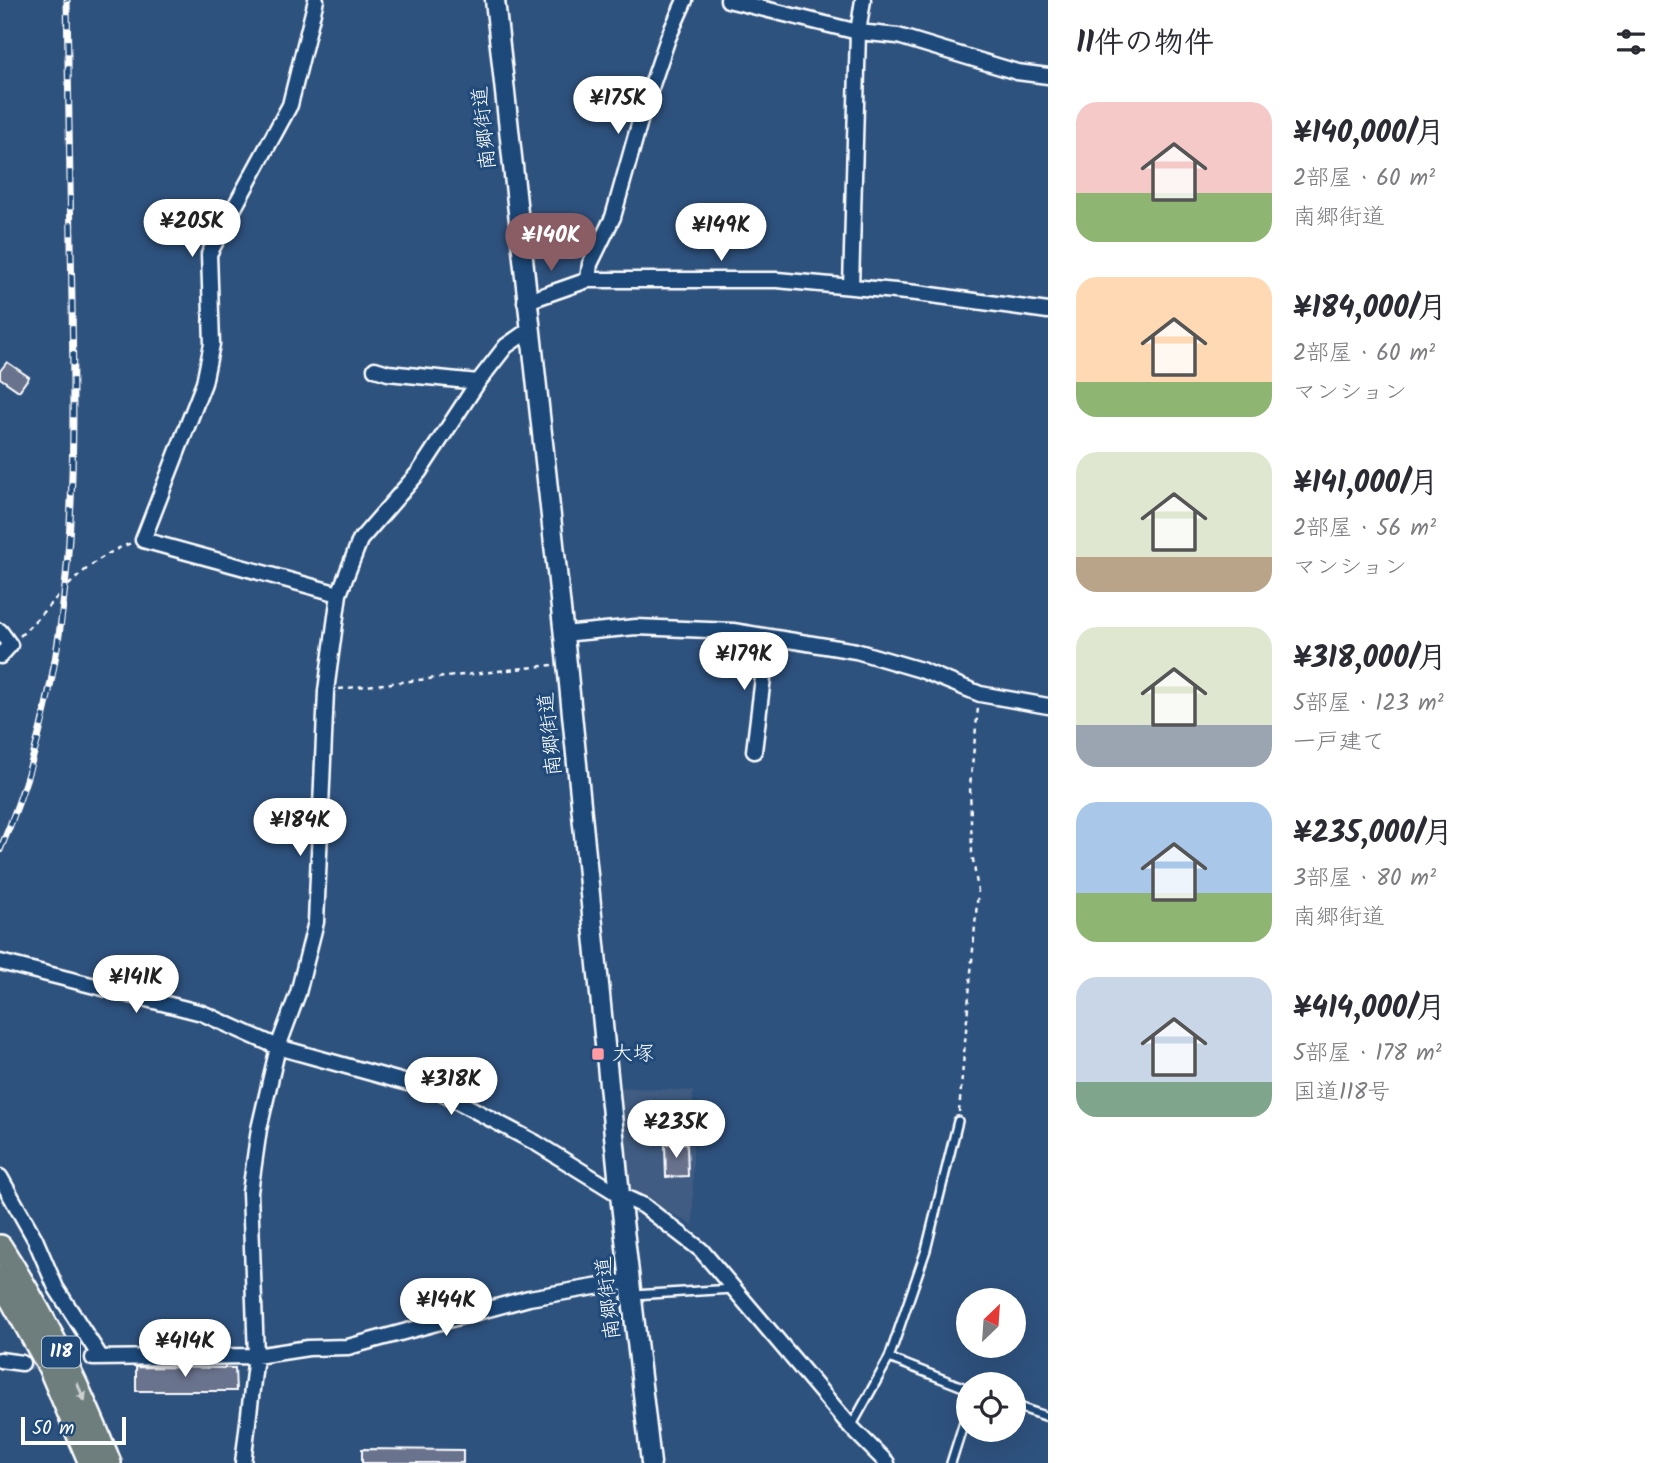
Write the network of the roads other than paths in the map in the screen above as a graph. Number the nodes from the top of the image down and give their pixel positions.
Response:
1 (316, 0) edge
2 (495, 0) edge
3 (685, 0) edge
4 (728, 0) edge
5 (863, 0) edge
6 (858, 33) junction
7 (1048, 76) edge
8 (588, 281) junction
9 (852, 287) junction
10 (525, 302) junction
11 (1048, 312) edge
12 (529, 330) junction
13 (375, 369) dead end
14 (478, 382) junction
15 (339, 594) junction
16 (0, 631) edge
17 (563, 634) junction
18 (768, 637) junction
19 (5, 651) edge
20 (1048, 706) edge
21 (754, 751) dead end
22 (0, 962) edge
23 (278, 1047) junction
24 (958, 1121) road end
25 (0, 1177) edge
26 (620, 1195) junction
27 (0, 1247) edge
28 (0, 1278) edge
29 (631, 1288) junction
30 (734, 1289) junction
31 (256, 1356) junction
32 (889, 1358) junction
33 (0, 1360) edge
34 (22, 1363) tunnel mouth
35 (956, 1384) edge
36 (1026, 1410) edge
37 (1048, 1418) edge
38 (852, 1427) junction
39 (958, 1442) edge
40 (91, 1463) edge
41 (109, 1463) edge
42 (243, 1463) edge
43 (651, 1463) edge
44 (887, 1463) edge
45 (951, 1463) edge

1 - 15 street
2 - 10 street, 南郷街道
3 - 8 street
4 - 6 street
5 - 6 street
6 - 7 street
6 - 9 street
8 - 9 street
8 - 10 street
9 - 11 street
10 - 12 street, 南郷街道
12 - 14 street
12 - 17 street, 南郷街道
13 - 14 street
14 - 15 street
15 - 23 street
16 - 19 street
17 - 18 street
17 - 26 street, 南郷街道
18 - 20 street
18 - 21 street
22 - 23 street
23 - 26 street
23 - 31 street
24 - 32 lane
25 - 31 street
26 - 29 street, 南郷街道
26 - 30 street
27 -> 41 highway, 118
28 - 40 highway, 118
29 - 30 lane
29 - 31 street
29 - 43 street, 南郷街道
30 - 38 street
31 - 42 street
32 - 35 lane
32 - 38 lane
33 - 34 street
36 - 37 lane
38 - 44 street
39 - 45 lane

